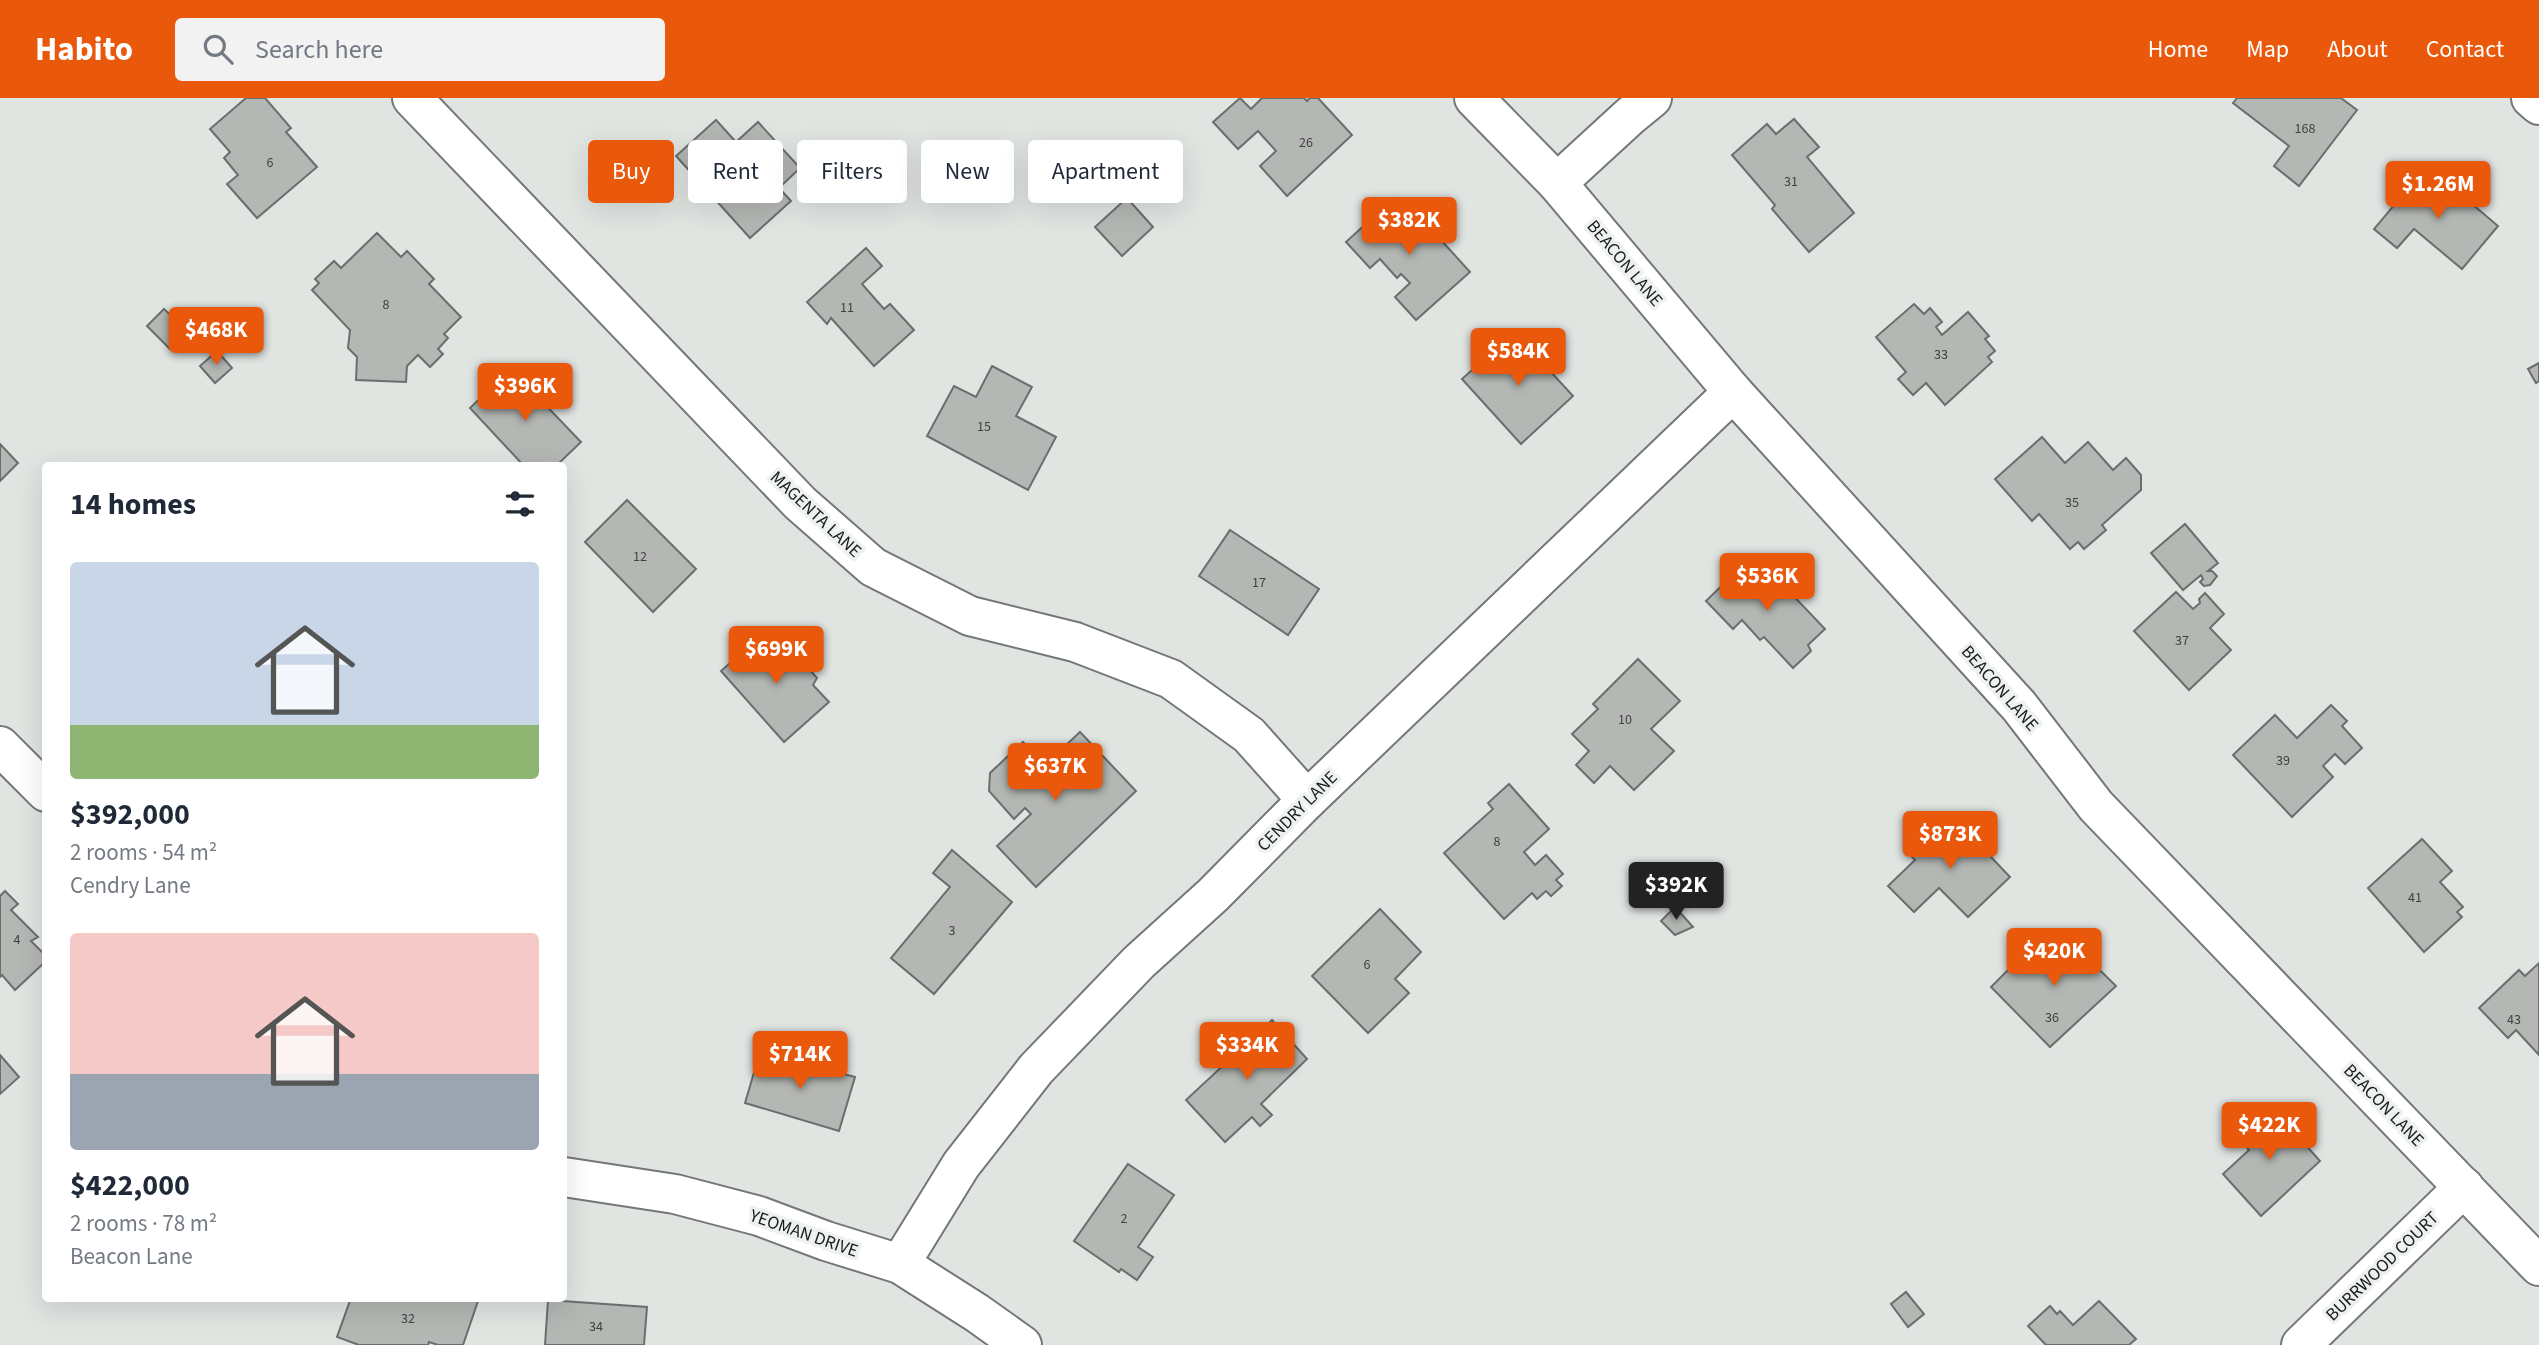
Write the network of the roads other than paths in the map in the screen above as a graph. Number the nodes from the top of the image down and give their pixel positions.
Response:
1 (412, 98) edge
2 (1474, 98) edge
3 (1653, 98) edge
4 (2530, 98) edge
5 (2539, 105) edge
6 (1557, 183) junction
7 (1734, 392) junction
8 (2, 752) edge
9 (42, 788) edge
10 (1307, 800) junction
11 (567, 1177) edge
12 (2464, 1187) junction
13 (901, 1264) junction
14 (2539, 1266) edge
15 (1022, 1345) edge
16 (2301, 1345) edge

1 - 10 street, MAGENTA LANE
2 - 6 street, BEACON LANE
3 - 6 street
4 - 5 street
6 - 7 street, BEACON LANE
7 - 10 street, CENDRY LANE
7 - 12 street, BEACON LANE
8 - 9 street
10 - 13 street, CENDRY LANE
11 - 13 street, YEOMAN DRIVE
12 - 14 street, BEACON LANE
12 - 16 street, BURRWOOD COURT
13 - 15 street, YEOMAN DRIVE

